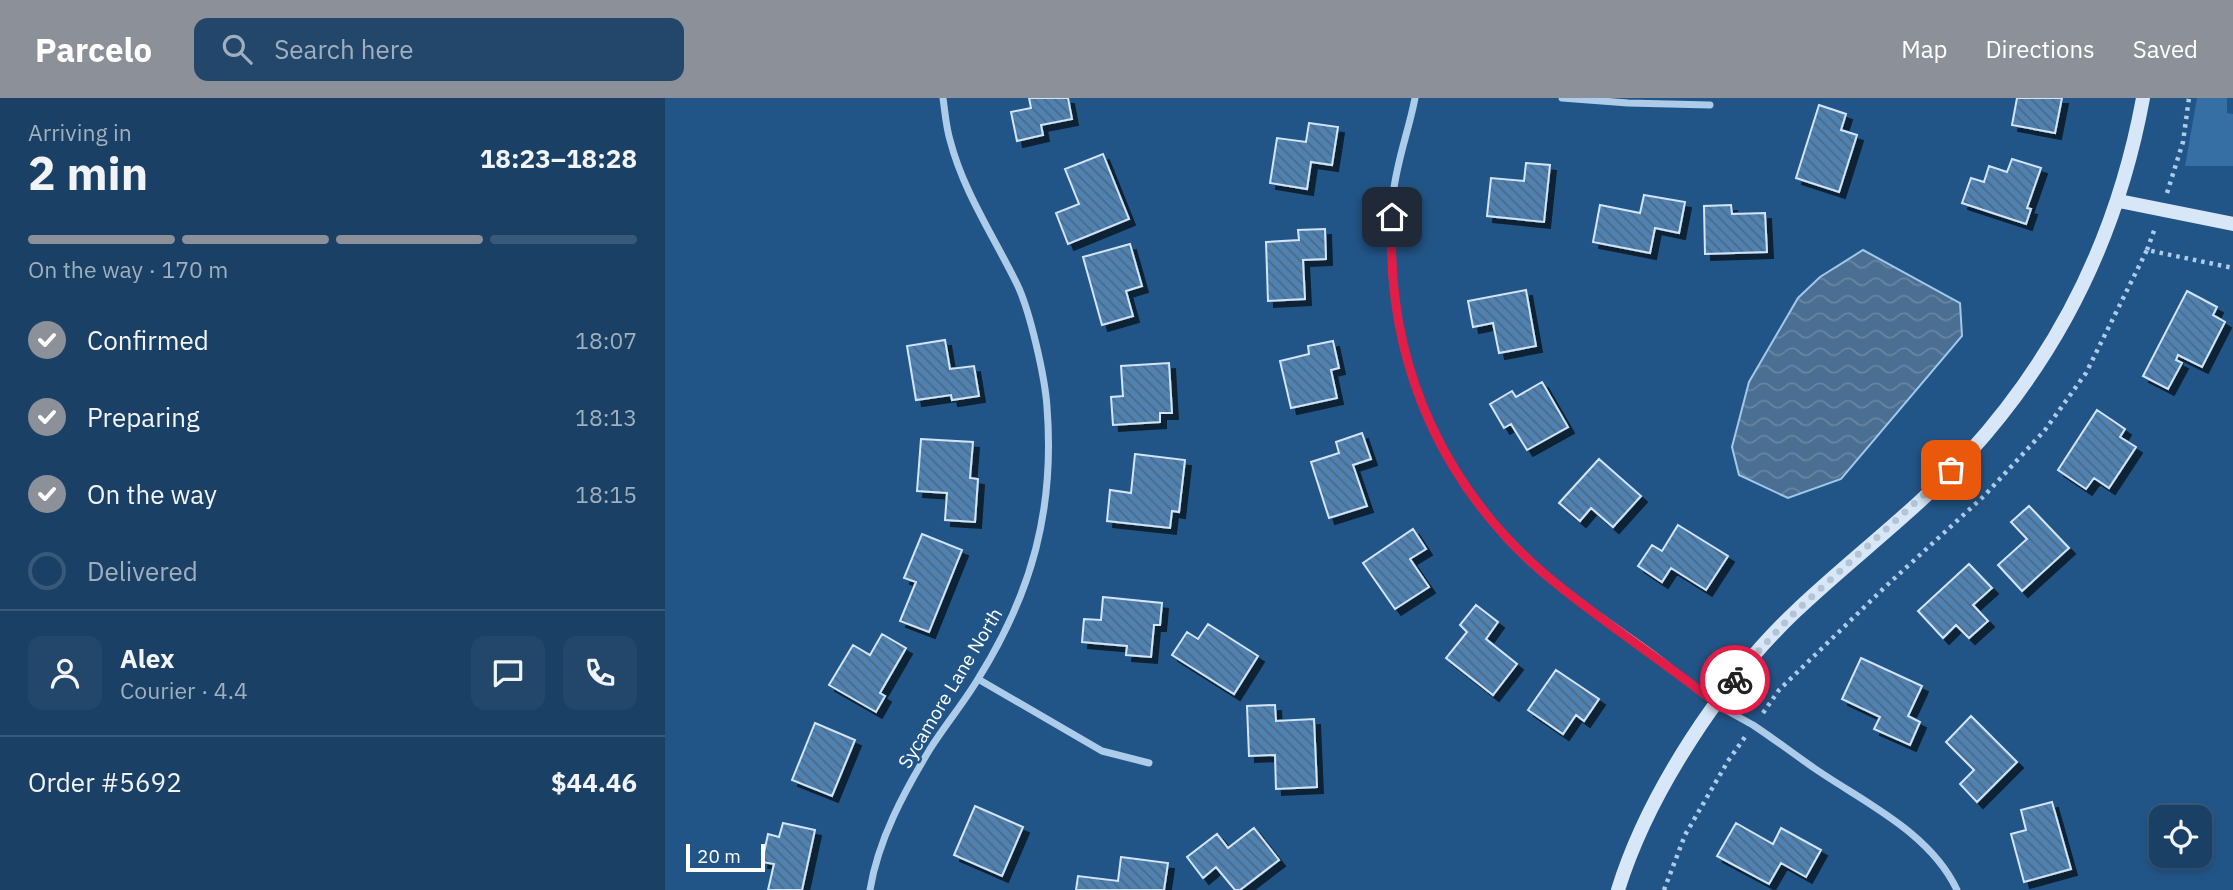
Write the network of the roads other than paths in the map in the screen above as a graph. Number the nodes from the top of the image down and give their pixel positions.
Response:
1 (943, 98) edge
2 (1415, 98) edge
3 (1562, 98) edge
4 (2143, 98) edge
5 (1710, 105) dead end
6 (2119, 201) junction
7 (2233, 224) edge
8 (978, 679) junction
9 (1717, 704) junction
10 (1149, 763) dead end
11 (870, 890) edge
12 (1618, 890) edge
13 (1957, 890) edge

1 - 8 street, Sycamore Lane North
2 - 9 street
3 - 5 street
4 - 6 street
6 - 7 street
6 - 9 street
8 - 10 street
8 - 11 street, Sycamore Lane North
9 - 12 street
9 - 13 street

